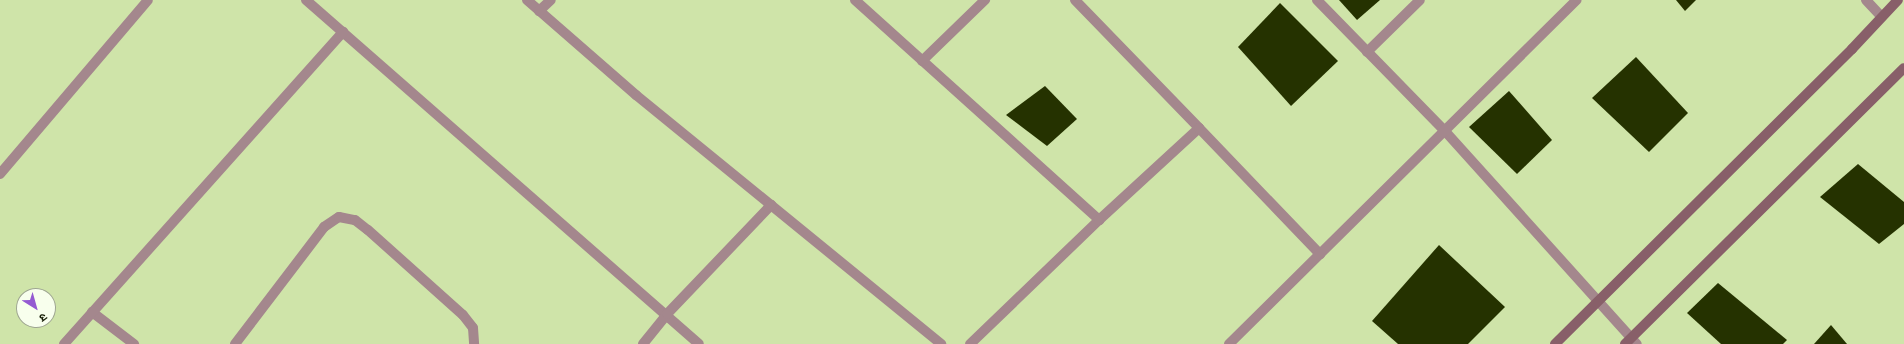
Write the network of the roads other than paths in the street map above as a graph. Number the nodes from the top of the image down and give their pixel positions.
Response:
1 (148, 0) edge
2 (306, 0) edge
3 (527, 0) edge
4 (550, 0) edge
5 (855, 0) edge
6 (985, 0) edge
7 (1075, 0) edge
8 (1317, 0) edge
9 (1420, 0) edge
10 (1577, 0) edge
11 (1866, 0) edge
12 (1898, 0) edge
13 (539, 11) junction
14 (1882, 17) junction
15 (343, 32) junction
16 (1367, 52) junction
17 (922, 61) junction
18 (1904, 68) edge
19 (1199, 128) junction
20 (1444, 130) junction
21 (1, 173) edge
22 (771, 205) junction
23 (1099, 220) junction
24 (1320, 254) junction
25 (1600, 300) junction
26 (92, 312) junction
27 (667, 314) junction
28 (1631, 342) edge
29 (64, 344) edge
30 (134, 344) edge
31 (234, 344) edge
32 (474, 344) edge
33 (643, 344) edge
34 (699, 344) edge
35 (941, 344) edge
36 (970, 344) edge
37 (1229, 344) edge
38 (1555, 344) edge

1 - 21 street
2 - 15 street
3 - 13 street
4 - 13 street
5 - 17 street
6 - 17 street
7 - 19 street
8 - 16 street
9 - 16 street
10 - 20 street
11 - 14 street
12 - 14 street
13 - 22 street
14 - 25 street
15 - 26 street
15 - 27 street
16 - 20 street
17 - 23 street
18 - 28 street
19 - 23 street
19 - 24 street
20 - 24 street
20 - 25 street
22 - 27 street
22 - 35 street
23 - 36 street
24 - 37 street
25 - 28 street
25 - 38 street
26 - 29 street
26 - 30 street
27 - 33 street
27 - 34 street
31 - 32 street

